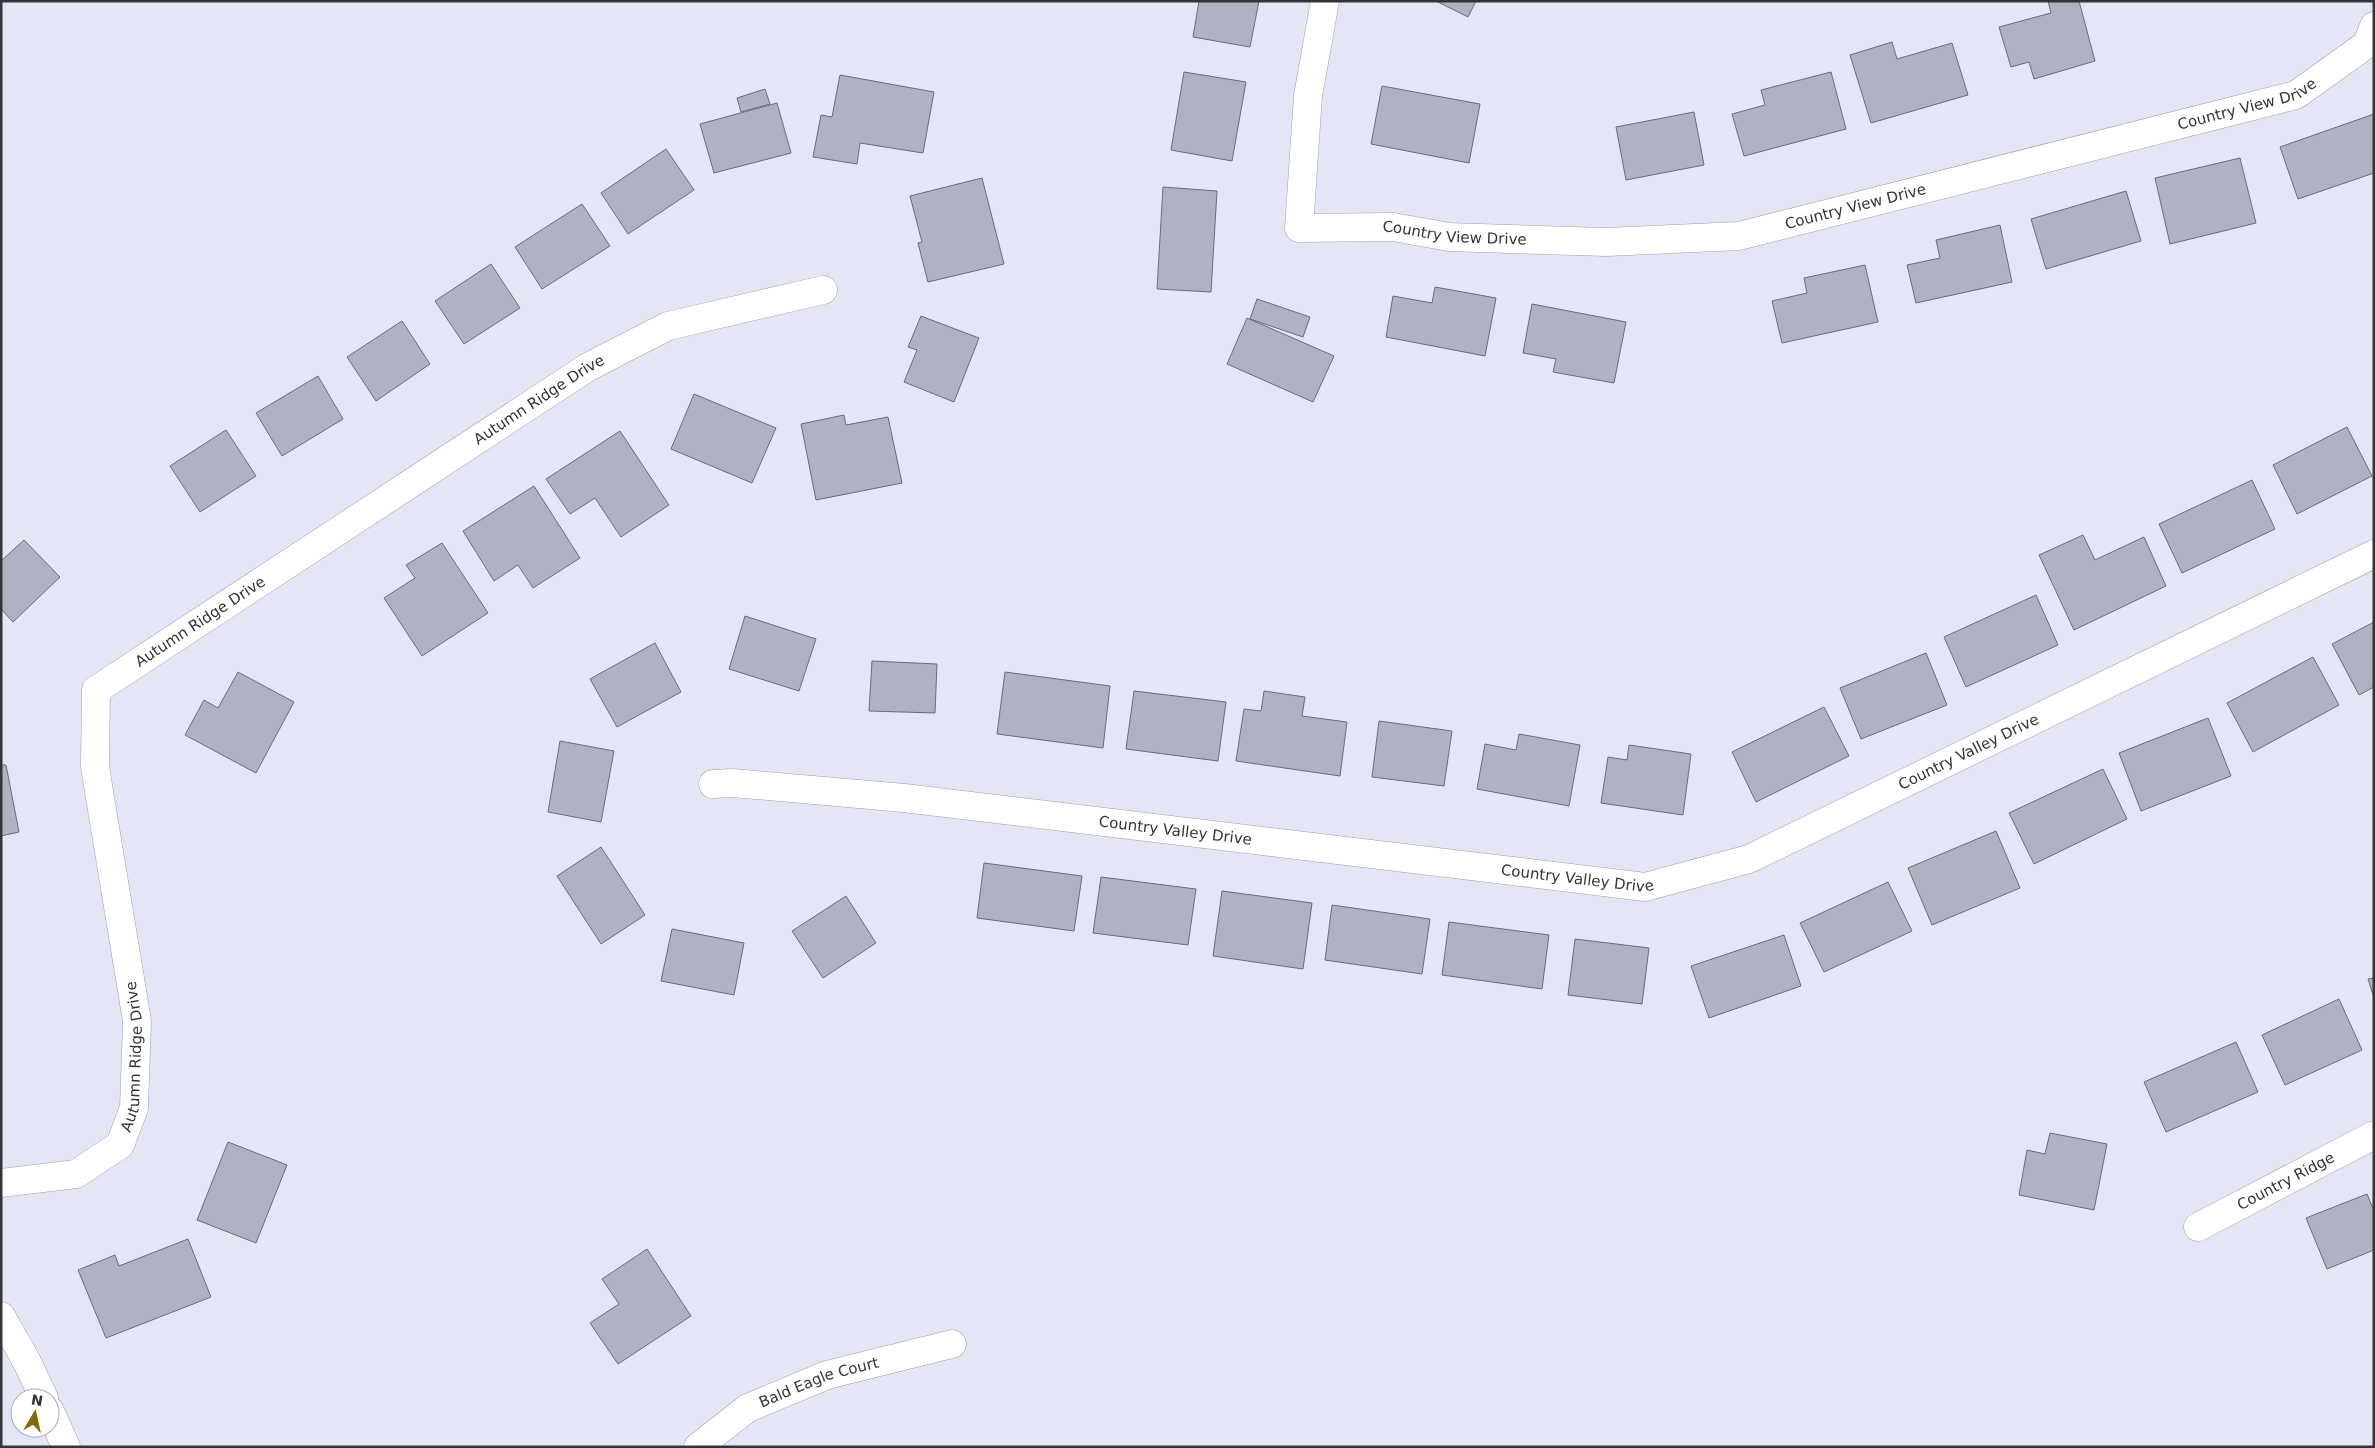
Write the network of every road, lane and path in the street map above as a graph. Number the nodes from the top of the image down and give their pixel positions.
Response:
1 (1325, 1) edge
2 (2374, 26) edge
3 (823, 290) dead end
4 (2374, 554) edge
5 (713, 784) dead end
6 (2374, 1135) edge
7 (1, 1183) edge
8 (2198, 1226) dead end
9 (1, 1316) edge
10 (952, 1344) dead end
11 (39, 1388) edge
12 (60, 1434) edge
13 (66, 1447) edge
14 (698, 1447) edge

1 - 2 street, Country View Drive
3 - 7 street, Autumn Ridge Drive
4 - 5 street, Country Valley Drive
6 - 8 street, Country Ridge
9 - 11 street
10 - 14 street, Bald Eagle Court
12 - 13 street

